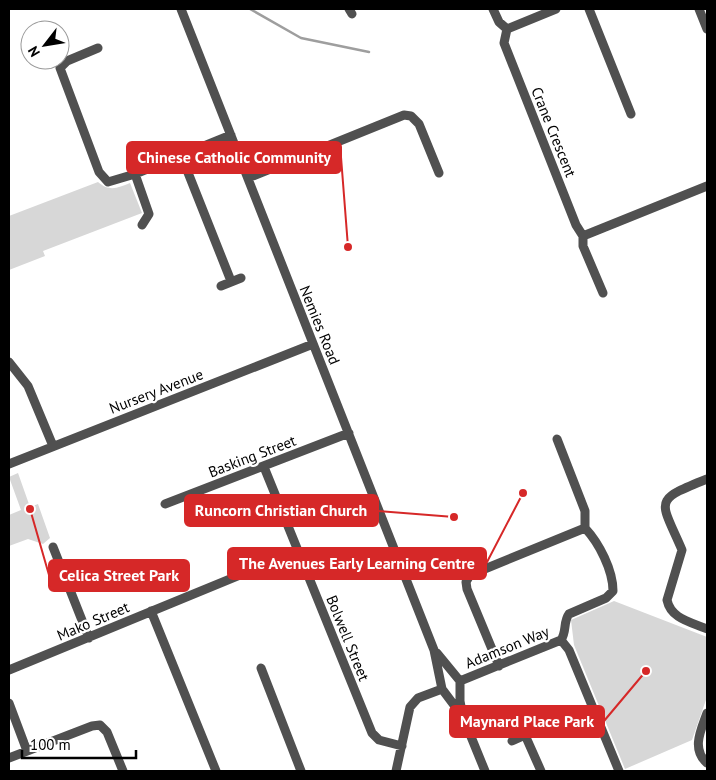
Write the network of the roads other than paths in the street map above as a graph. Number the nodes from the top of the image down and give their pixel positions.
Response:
1 (182, 9) edge
2 (493, 9) edge
3 (556, 9) edge
4 (589, 9) edge
5 (699, 9) edge
6 (507, 29) junction
7 (707, 29) edge
8 (98, 48) dead end
9 (631, 114) dead end
10 (231, 135) junction
11 (181, 154) junction
12 (439, 173) dead end
13 (135, 174) junction
14 (248, 178) junction
15 (707, 186) edge
16 (142, 225) dead end
17 (583, 236) junction
18 (241, 278) dead end
19 (231, 281) junction
20 (221, 286) dead end
21 (603, 293) dead end
22 (313, 344) junction
23 (9, 362) edge
24 (348, 433) junction
25 (557, 440) dead end
26 (53, 446) junction
27 (9, 464) edge
28 (264, 467) junction
29 (707, 479) edge
30 (165, 504) dead end
31 (585, 528) junction
32 (53, 547) dead end
33 (298, 551) junction
34 (151, 611) junction
35 (707, 629) edge
36 (88, 638) junction
37 (561, 640) junction
38 (434, 650) junction
39 (499, 666) junction
40 (261, 668) dead end
41 (9, 670) edge
42 (458, 682) junction
43 (443, 688) junction
44 (9, 703) edge
45 (707, 713) edge
46 (463, 717) junction
47 (541, 728) dead end
48 (526, 735) junction
49 (512, 741) dead end
50 (402, 746) junction
51 (27, 751) junction
52 (9, 758) edge
53 (707, 763) edge
54 (123, 771) edge
55 (216, 771) edge
56 (301, 771) edge
57 (396, 771) edge
58 (485, 771) edge
59 (541, 771) edge
60 (619, 771) edge

1 - 10 street, Nemies Road
2 - 6 street
3 - 6 street
4 - 9 street
5 - 7 street
6 - 17 street, Crane Crescent
8 - 13 street
10 - 11 street
10 - 14 street, Nemies Road
11 - 13 street
11 - 19 street
12 - 14 street
13 - 16 street
14 - 22 street, Nemies Road
15 - 17 street
17 - 21 street, Crane Crescent
18 - 19 street
19 - 20 street
22 - 24 street, Nemies Road
22 - 26 street, Nursery Avenue
23 - 26 street
24 - 28 street, Basking Street
24 - 38 street, Nemies Road
25 - 31 street, Adamson Way
26 - 27 street, Nursery Avenue
28 - 30 street, Basking Street
28 - 33 street, Bolwell Street
29 - 35 street
31 - 37 street, Adamson Way
31 - 39 street
32 - 36 street
33 - 34 street, Mako Street
33 - 50 street, Bolwell Street
34 - 36 street, Mako Street
34 - 55 street
36 - 41 street, Mako Street
37 - 39 street, Adamson Way
37 - 60 street
38 - 42 street, Nemies Road
38 - 43 street, Nemies Road
39 - 42 street, Adamson Way
40 - 56 street
42 - 43 street
42 - 43 street
42 - 46 street, Nemies Road
43 - 46 street, Nemies Road
43 - 50 street
44 - 51 street
45 - 53 street
46 - 58 street, Nemies Road
47 - 48 street
48 - 49 street
48 - 59 street
50 - 57 street
51 - 52 street
51 - 54 street

